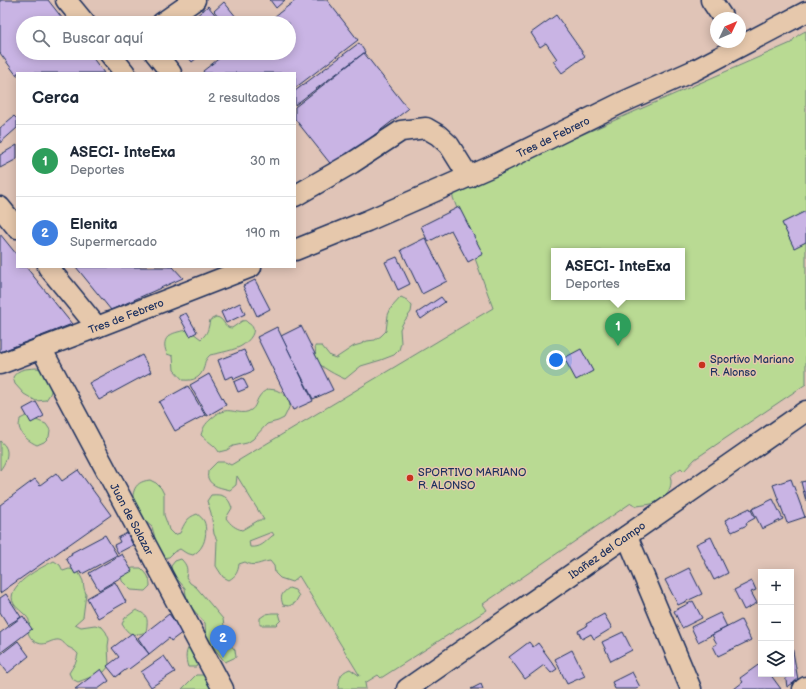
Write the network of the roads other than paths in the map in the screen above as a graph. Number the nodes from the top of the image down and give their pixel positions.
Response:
1 (66, 0) edge
2 (195, 0) edge
3 (711, 0) edge
4 (718, 12) edge
5 (806, 12) edge
6 (79, 16) edge
7 (170, 16) edge
8 (746, 41) edge
9 (732, 48) edge
10 (115, 60) edge
11 (161, 60) edge
12 (124, 72) edge
13 (170, 72) edge
14 (468, 176) junction
15 (296, 195) edge
16 (0, 207) edge
17 (16, 227) edge
18 (298, 243) edge
19 (49, 268) edge
20 (248, 268) edge
21 (96, 327) junction
22 (41, 348) junction
23 (0, 364) edge
24 (806, 411) edge
25 (627, 536) junction
26 (416, 686) edge
27 (806, 687) edge
28 (223, 689) edge
29 (691, 689) edge
30 (803, 689) edge

1 - 6 street
2 - 7 street
3 - 4 street
5 - 8 street, Tres de Febrero
9 - 14 street, Tres de Febrero
10 - 12 street
11 - 13 street
14 - 15 street
14 - 18 street, Tres de Febrero
16 - 17 street
19 - 21 street
20 - 21 street, Tres de Febrero
21 - 22 street, Tres de Febrero
22 - 23 street, Tres de Febrero
22 - 28 street, Juan de Salazar
24 - 25 street, Ibañez del Campo
25 - 26 street, Ibañez del Campo
25 - 29 street
27 - 30 street

